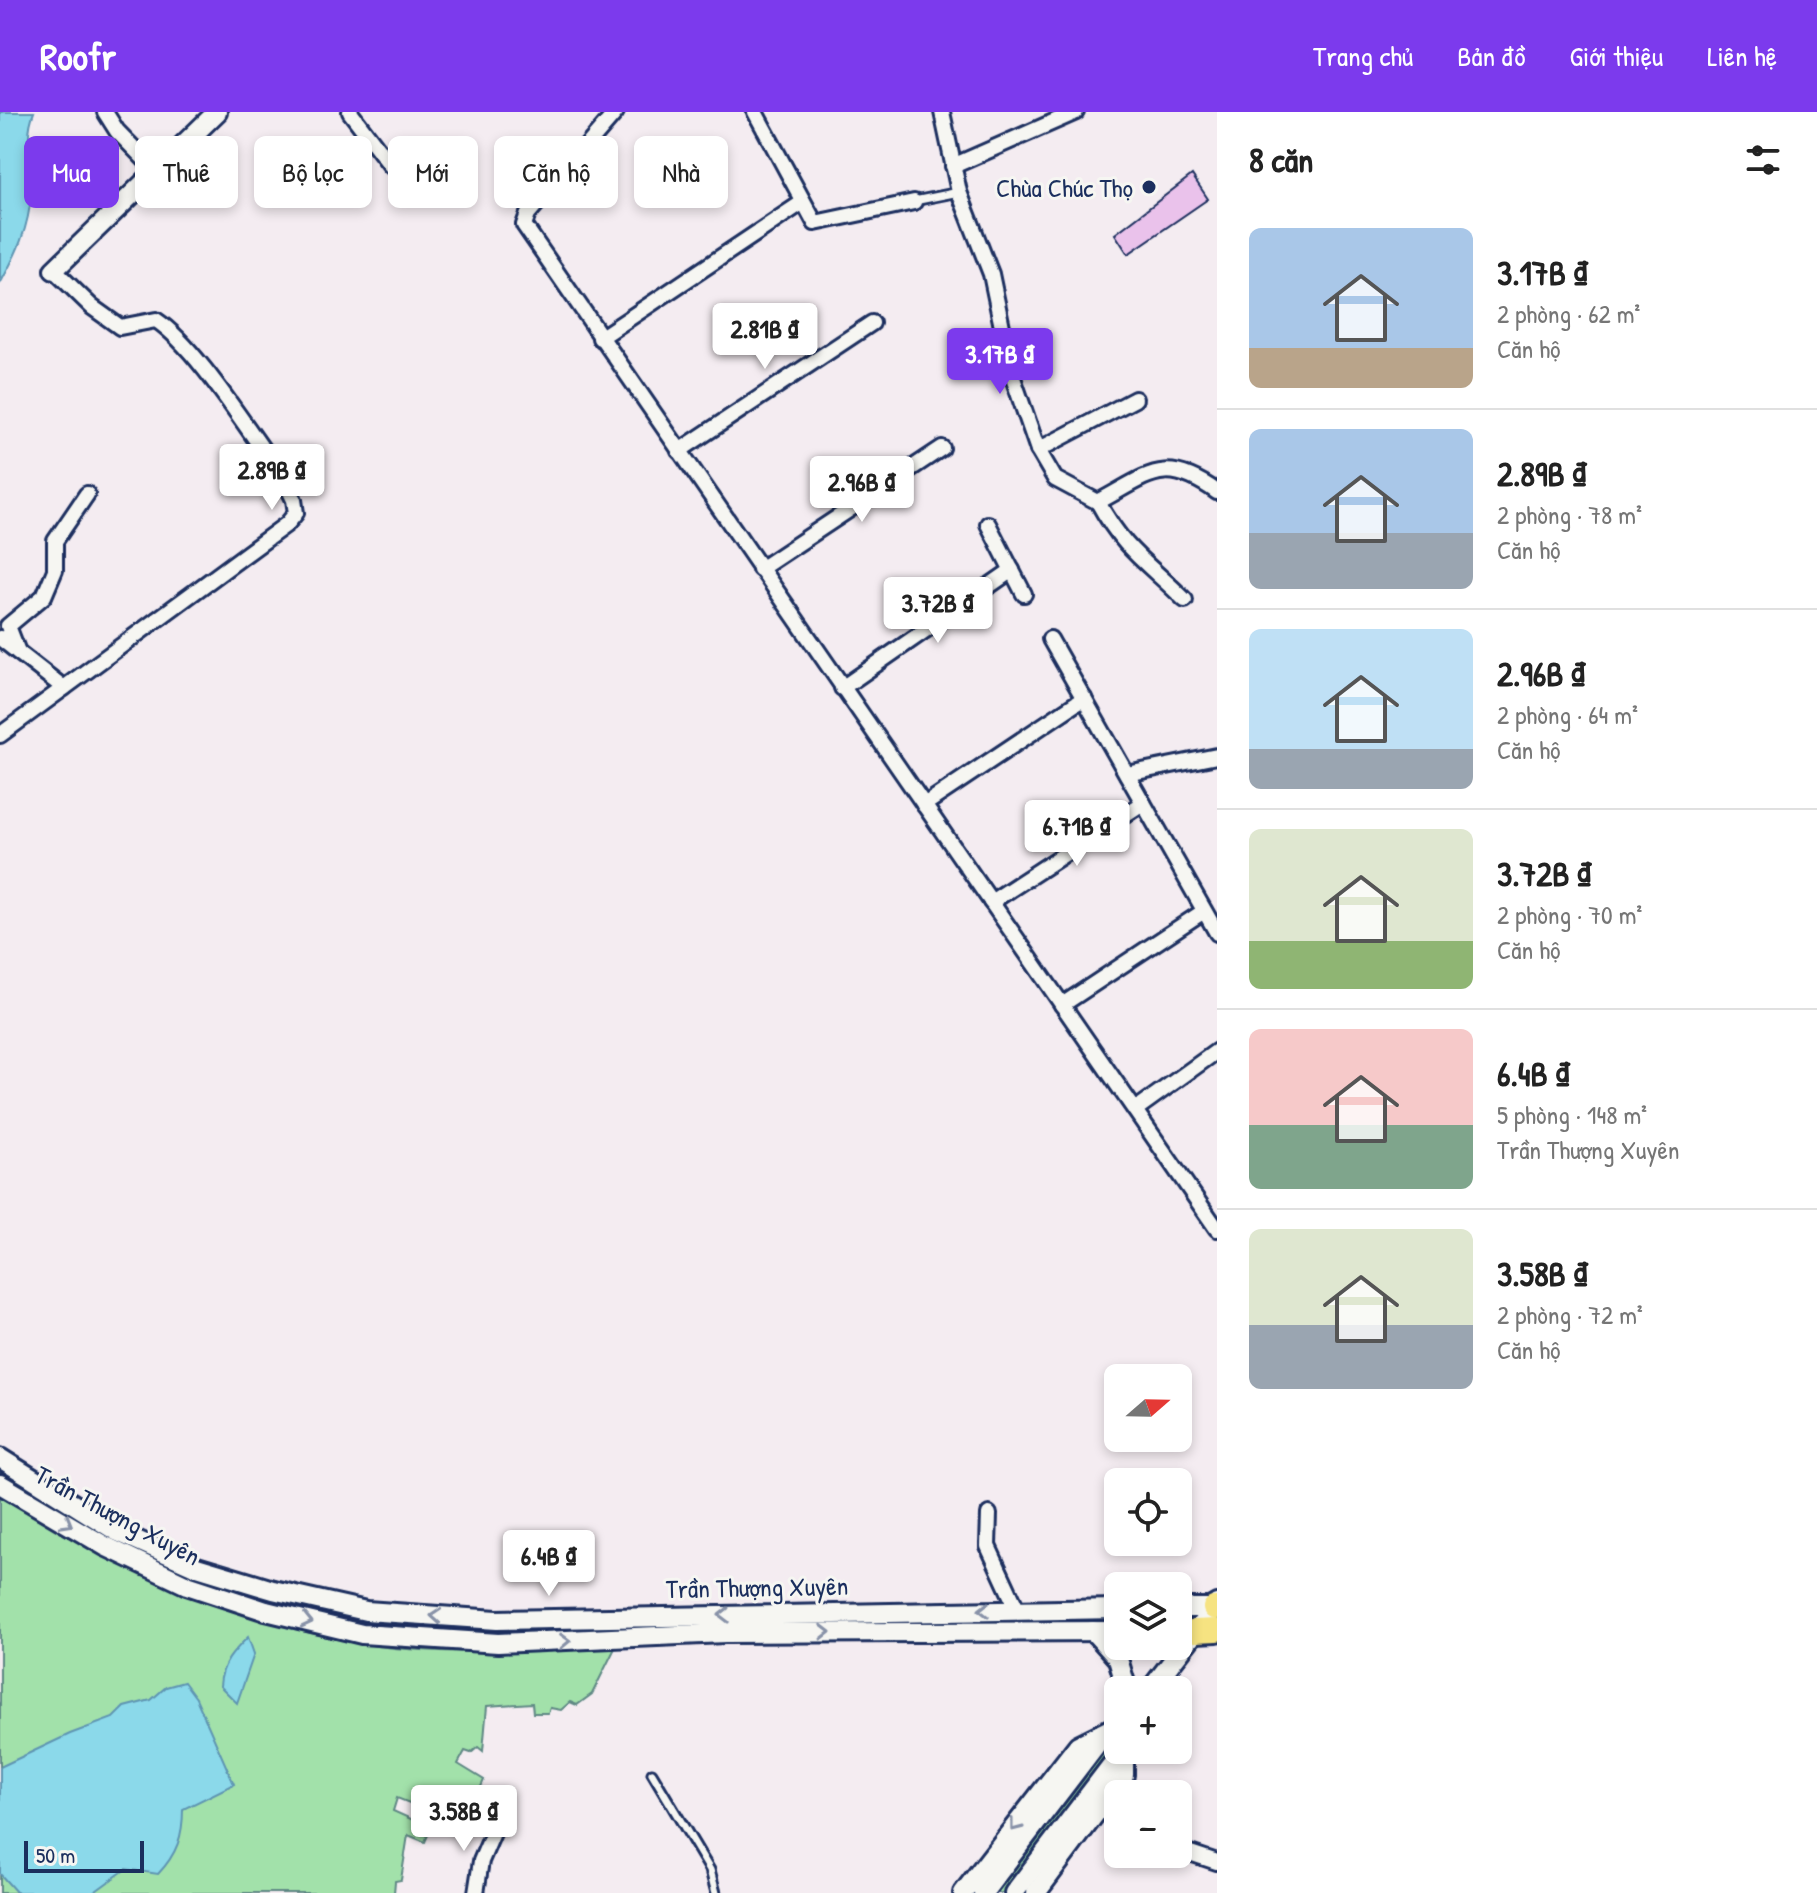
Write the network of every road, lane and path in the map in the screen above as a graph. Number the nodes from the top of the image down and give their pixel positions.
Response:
1 (105, 112) edge
2 (217, 112) edge
3 (350, 112) edge
4 (616, 112) edge
5 (755, 112) edge
6 (942, 112) edge
7 (1076, 112) edge
8 (192, 136) edge
9 (135, 149) edge
10 (388, 162) edge
11 (953, 166) junction
12 (135, 191) edge
13 (959, 192) junction
14 (803, 202) junction
15 (914, 202) joint
16 (54, 270) joint
17 (872, 323) dead end
18 (600, 338) junction
19 (1135, 399) dead end
20 (942, 448) dead end
21 (1038, 450) junction
22 (679, 451) junction
23 (1217, 492) edge
24 (87, 494) dead end
25 (1098, 502) junction
26 (988, 524) dead end
27 (760, 569) junction
28 (1012, 570) junction
29 (1024, 594) dead end
30 (1185, 600) dead end
31 (0, 638) edge
32 (1050, 639) dead end
33 (18, 652) junction
34 (64, 688) junction
35 (842, 688) junction
36 (1084, 698) junction
37 (0, 735) edge
38 (1217, 756) edge
39 (1127, 774) junction
40 (1143, 803) junction
41 (924, 805) junction
42 (991, 902) junction
43 (1204, 911) junction
44 (1217, 933) edge
45 (1062, 1005) junction
46 (1217, 1051) edge
47 (1135, 1110) junction
48 (1211, 1208) edge
49 (1217, 1229) edge
50 (0, 1458) edge
51 (0, 1484) edge
52 (989, 1514) dead end
53 (1017, 1609) junction
54 (1104, 1609) edge
55 (1206, 1619) edge
56 (1093, 1631) junction
57 (1104, 1631) edge
58 (1123, 1676) edge
59 (1161, 1676) edge
60 (1104, 1732) edge
61 (1104, 1738) edge
62 (1112, 1764) edge
63 (652, 1773) dead end
64 (1104, 1817) edge
65 (496, 1826) dead end
66 (1192, 1854) edge
67 (1217, 1862) edge
68 (476, 1893) edge
69 (716, 1893) edge
70 (963, 1893) edge
71 (983, 1893) edge
72 (1014, 1893) edge
73 (1036, 1893) edge

1 - 9 street
2 - 8 main road
3 - 10 street
4 - 18 street
5 - 14 street
6 - 11 street
7 - 11 street
11 - 13 street
12 - 16 main road
13 - 15 lane
13 - 21 street
14 - 15 street
14 - 18 street
16 - 34 street
17 - 22 street
18 - 22 street
19 - 21 street
20 - 27 street
21 - 25 street
22 - 27 street
23 - 25 street
24 - 33 street
25 - 30 street
26 - 28 street
27 - 35 street
28 - 29 street
28 - 35 street
31 - 33 street
32 - 36 street
33 - 34 street
34 - 37 street
35 - 41 street
36 - 39 street
36 - 41 street
38 - 39 street
39 - 40 street
40 - 42 street
40 - 43 street
41 - 42 street
42 - 45 street
43 - 44 street
43 - 45 street
45 - 47 street
46 - 47 street
47 - 48 street
48 - 49 street
53 -> 50 main road, Trần Thượng Xuyên
51 -> 56 main road, Trần Thượng Xuyên
52 - 53 street
53 - 54 main road, Trần Thượng Xuyên
55 - 59 main road
56 - 57 main road, Trần Thượng Xuyên
56 - 58 main road
60 -> 70 main road
61 - 71 main road
62 - 72 main road
63 - 69 lane
64 - 73 main road
65 - 68 street
66 - 67 street

